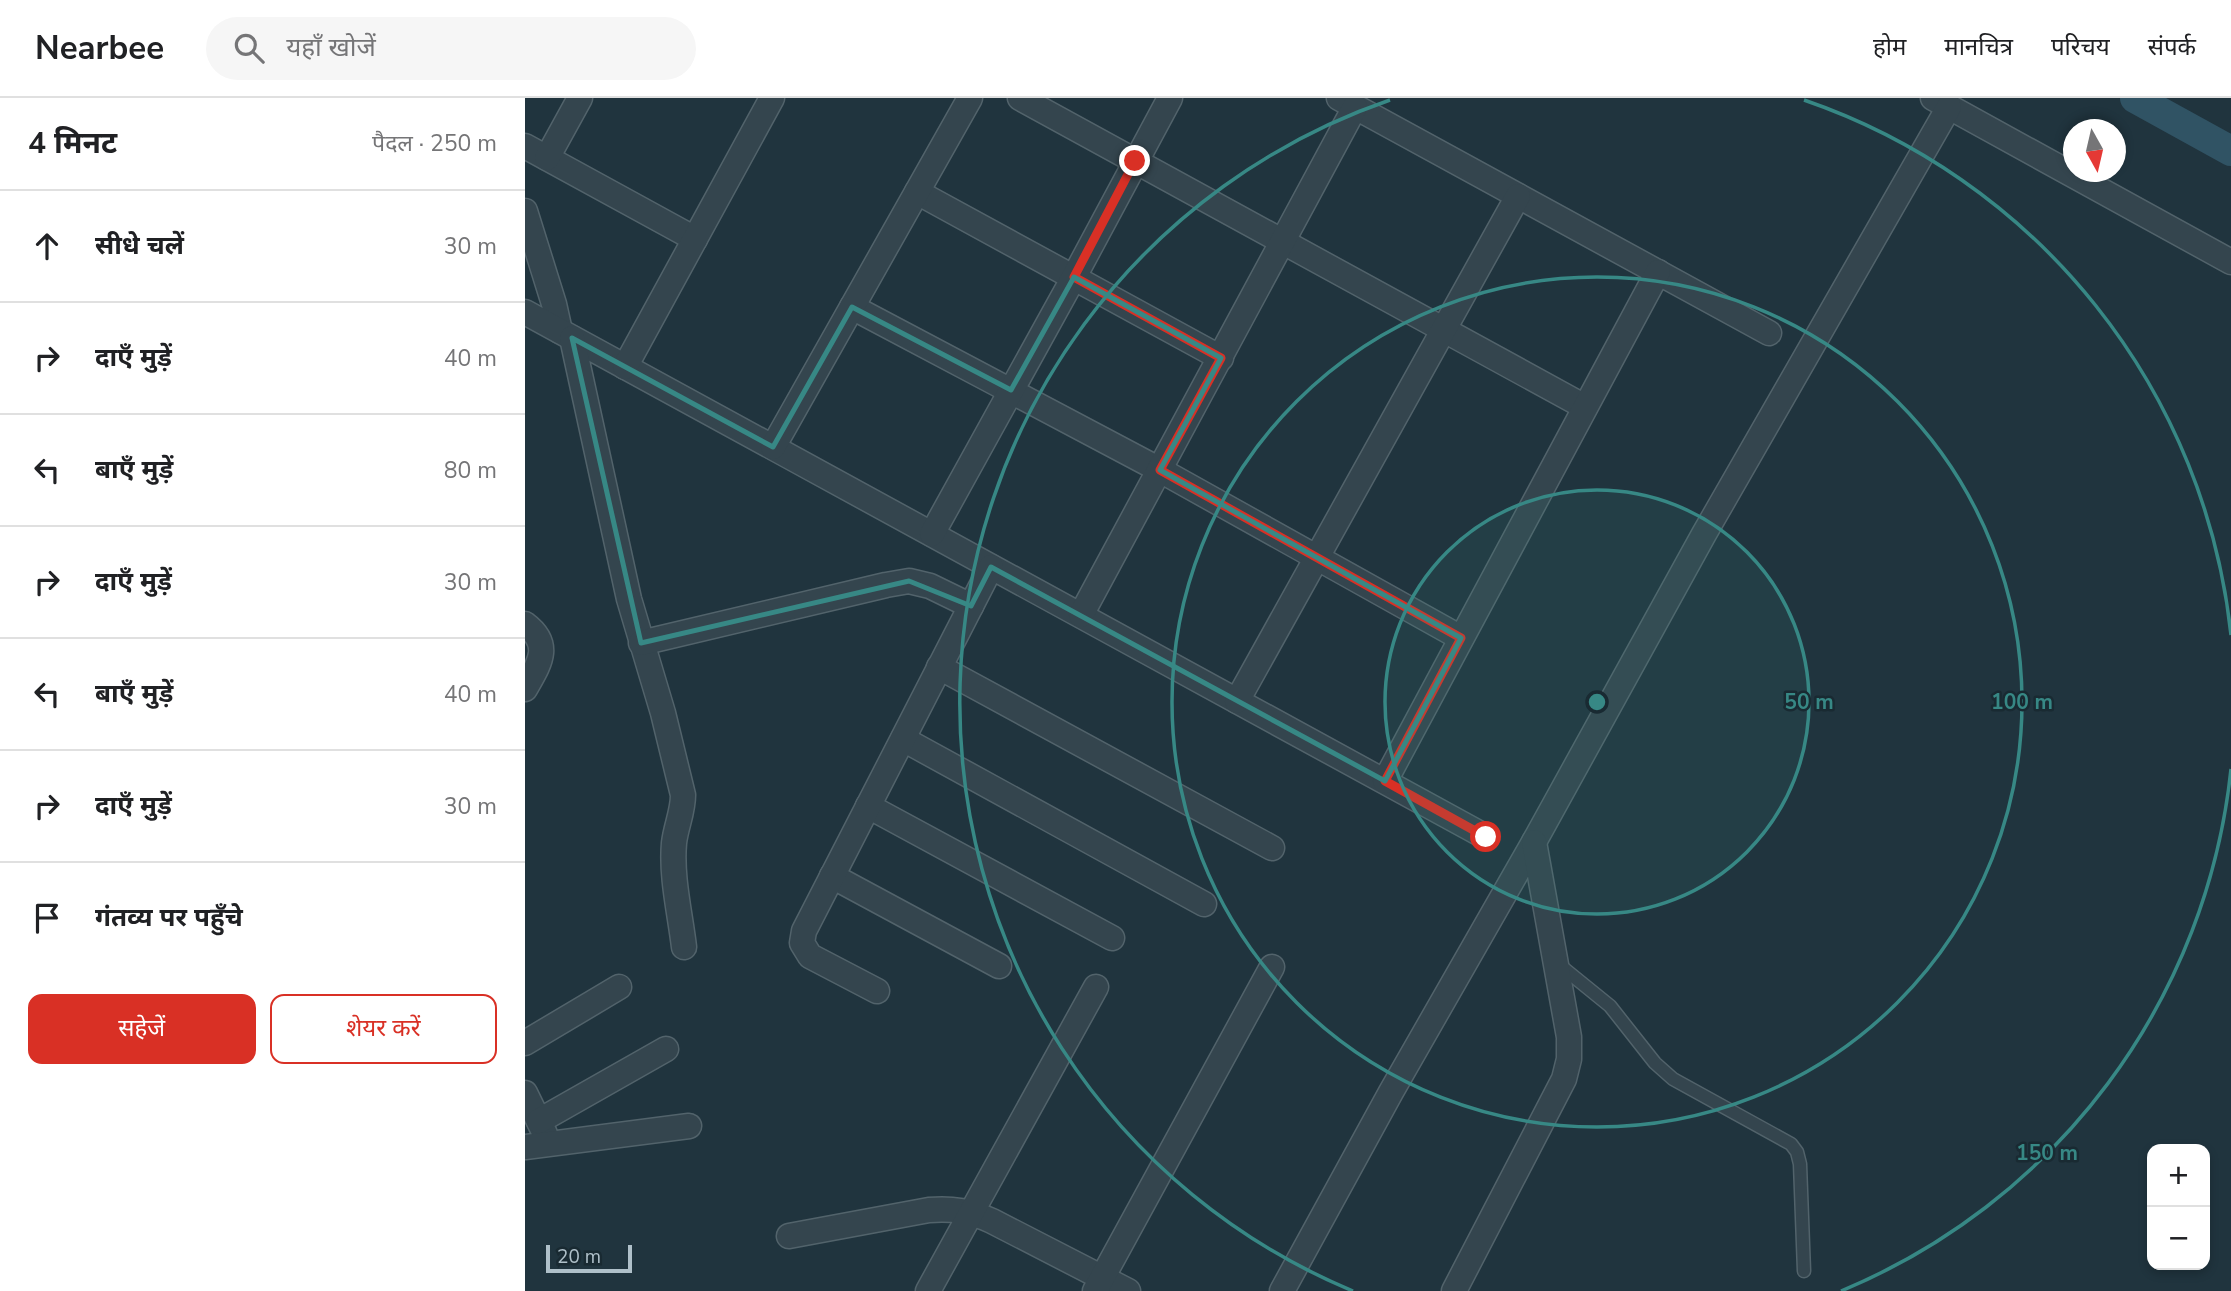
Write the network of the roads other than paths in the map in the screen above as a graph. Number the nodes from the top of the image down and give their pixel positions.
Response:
1 (580, 98) edge
2 (772, 98) edge
3 (970, 98) edge
4 (1020, 98) edge
5 (1170, 98) edge
6 (1347, 102) edge
7 (1941, 102) edge
8 (525, 146) edge
9 (547, 159) junction
10 (1135, 161) junction
11 (917, 192) junction
12 (1518, 196) junction
13 (525, 211) edge
14 (695, 239) junction
15 (1283, 241) junction
16 (2231, 261) edge
17 (1658, 272) junction
18 (1074, 277) junction
19 (852, 307) junction
20 (525, 312) edge
21 (1443, 329) junction
22 (1769, 333) dead end
23 (566, 335) junction
24 (1221, 358) junction
25 (625, 367) junction
26 (1011, 390) junction
27 (1585, 407) junction
28 (773, 447) junction
29 (1160, 470) junction
30 (932, 534) junction
31 (1316, 558) junction
32 (991, 566) junction
33 (971, 606) junction
34 (1081, 615) junction
35 (525, 624) edge
36 (1461, 638) junction
37 (641, 643) junction
38 (939, 667) junction
39 (525, 689) edge
40 (1237, 701) junction
41 (903, 739) junction
42 (1385, 781) junction
43 (868, 806) junction
44 (1486, 837) dead end
45 (1534, 842) junction
46 (1272, 848) dead end
47 (832, 876) junction
48 (1204, 904) dead end
49 (1112, 938) dead end
50 (684, 947) dead end
51 (1556, 962) junction
52 (999, 966) dead end
53 (1272, 967) dead end
54 (619, 987) dead end
55 (1096, 987) dead end
56 (877, 991) dead end
57 (525, 1043) edge
58 (666, 1049) dead end
59 (525, 1093) edge
60 (538, 1121) junction
61 (689, 1126) dead end
62 (550, 1144) junction
63 (525, 1147) edge
64 (972, 1212) junction
65 (789, 1236) dead end
66 (1804, 1271) dead end
67 (1098, 1284) edge
68 (928, 1291) edge
69 (1128, 1291) edge
70 (1282, 1291) edge
71 (1454, 1291) edge

1 - 9 street
2 - 14 street
3 - 11 street
4 - 10 street
5 - 10 street
6 - 12 street
6 - 15 street
7 - 16 street
7 - 45 street
8 - 9 street
9 - 14 street
10 - 15 street
10 - 18 street
11 - 18 street
11 - 19 street
12 - 17 street
12 - 21 street
13 - 23 street
14 - 25 street
15 - 21 street
15 - 24 street
17 - 22 street
17 - 27 street
18 - 24 street
18 - 26 street
19 - 26 street
19 - 28 street
20 - 23 street
21 - 27 street
21 - 31 street
23 - 25 street
23 - 37 street
24 - 29 street
25 - 28 street
26 - 29 street
26 - 30 street
27 - 36 street
28 - 30 street
29 - 31 street
29 - 34 street
30 - 32 street
31 - 36 street
31 - 40 street
32 - 33 street
32 - 34 street
33 - 37 street
33 - 38 street
34 - 40 street
35 - 39 street
36 - 42 street
37 - 50 street
38 - 41 street
38 - 46 street
40 - 42 street
41 - 43 street
41 - 48 street
42 - 44 street
43 - 47 street
43 - 49 street
45 - 51 street
45 - 70 street
47 - 52 street
47 - 56 street
51 - 66 lane
51 - 71 street
53 - 67 street
54 - 57 street
55 - 64 street
58 - 60 street
59 - 60 street
60 - 62 street
61 - 62 street
62 - 63 street
64 - 65 street
64 - 67 street
64 - 68 street
67 - 69 street

